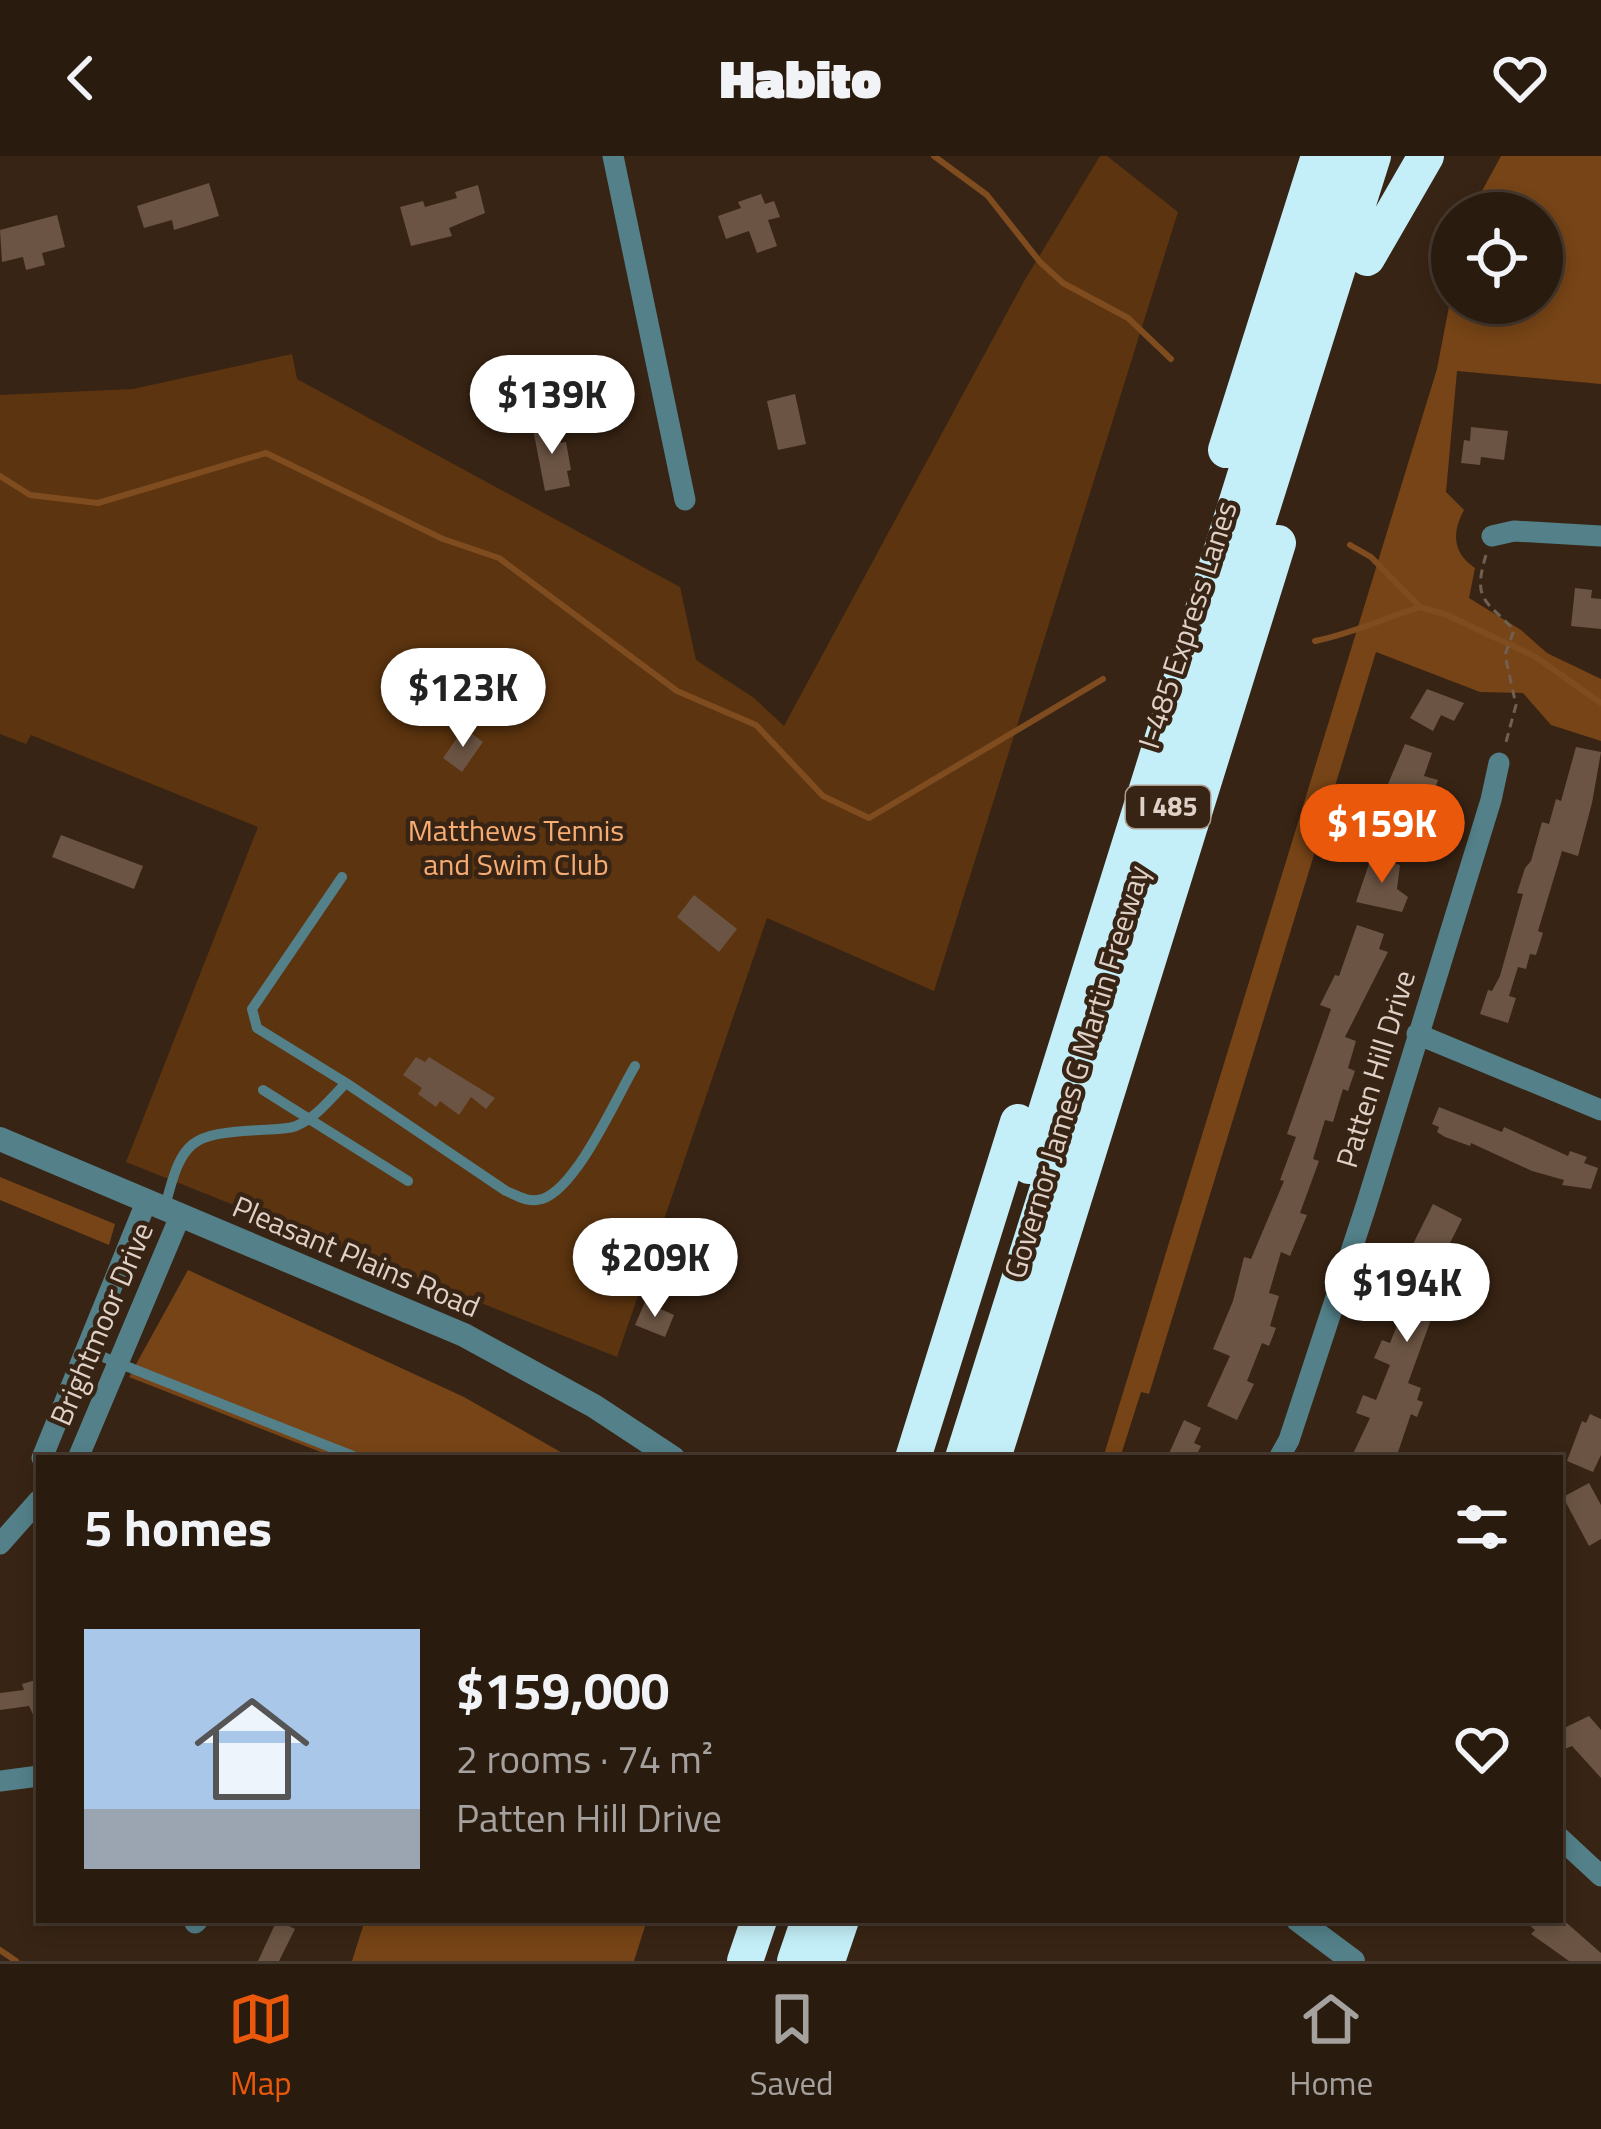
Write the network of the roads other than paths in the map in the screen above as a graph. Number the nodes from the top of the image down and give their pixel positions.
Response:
1 (613, 156) edge
2 (1318, 156) edge
3 (1346, 156) edge
4 (1372, 156) edge
5 (1399, 156) edge
6 (1426, 156) edge
7 (1367, 258) junction
8 (685, 500) dead end
9 (1492, 536) road end
10 (1601, 536) edge
11 (1499, 763) road end
12 (1156, 844) junction
13 (342, 877) dead end
14 (1417, 1034) junction
15 (1125, 1040) junction
16 (634, 1066) dead end
17 (346, 1084) junction
18 (263, 1090) dead end
19 (1601, 1110) edge
20 (311, 1119) junction
21 (0, 1139) edge
22 (408, 1181) dead end
23 (165, 1207) junction
24 (88, 1351) junction
25 (118, 1363) junction
26 (44, 1455) edge
27 (80, 1455) edge
28 (350, 1455) edge
29 (669, 1455) edge
30 (914, 1455) edge
31 (939, 1455) edge
32 (964, 1455) edge
33 (994, 1455) edge
34 (1281, 1455) edge
35 (36, 1503) edge
36 (0, 1544) edge
37 (36, 1777) edge
38 (0, 1781) edge
39 (1563, 1841) edge
40 (1601, 1876) edge
41 (758, 1923) edge
42 (784, 1923) edge
43 (808, 1923) edge
44 (840, 1923) edge
45 (1302, 1923) edge
46 (745, 1961) edge
47 (771, 1961) edge
48 (795, 1961) edge
49 (826, 1961) edge
50 (1353, 1961) edge

1 - 8 street
2 - 30 highway, Governor James G Martin Freeway / I 485
3 - 31 highway, I-485 Express Lanes / I 485
4 - 12 highway, I-485 Express Lanes / I 485
5 - 7 highway, Governor James G Martin Freeway / I 485
6 - 7 highway
7 - 15 highway, Governor James G Martin Freeway / I 485
9 - 10 street
11 - 14 street, Patten Hill Drive
12 - 15 highway
12 - 32 highway, I-485 Express Lanes / I 485
13 - 17 lane
14 - 19 street
14 - 34 street, Patten Hill Drive
15 - 33 highway, Governor James G Martin Freeway / I 485
16 - 17 lane
17 - 20 lane
18 - 20 lane
20 - 22 lane
20 - 23 lane
21 - 23 street, Pleasant Plains Road
23 - 24 street, Brightmoor Drive
23 - 25 street, Brightmoor Drive
23 - 29 street, Pleasant Plains Road
24 - 25 lane
24 - 26 street, Brightmoor Drive
25 - 27 street, Brightmoor Drive
25 - 28 lane
35 - 36 street
37 - 38 street
39 - 40 street
41 - 46 highway
42 - 47 highway
43 - 48 highway
44 - 49 highway
45 - 50 street

